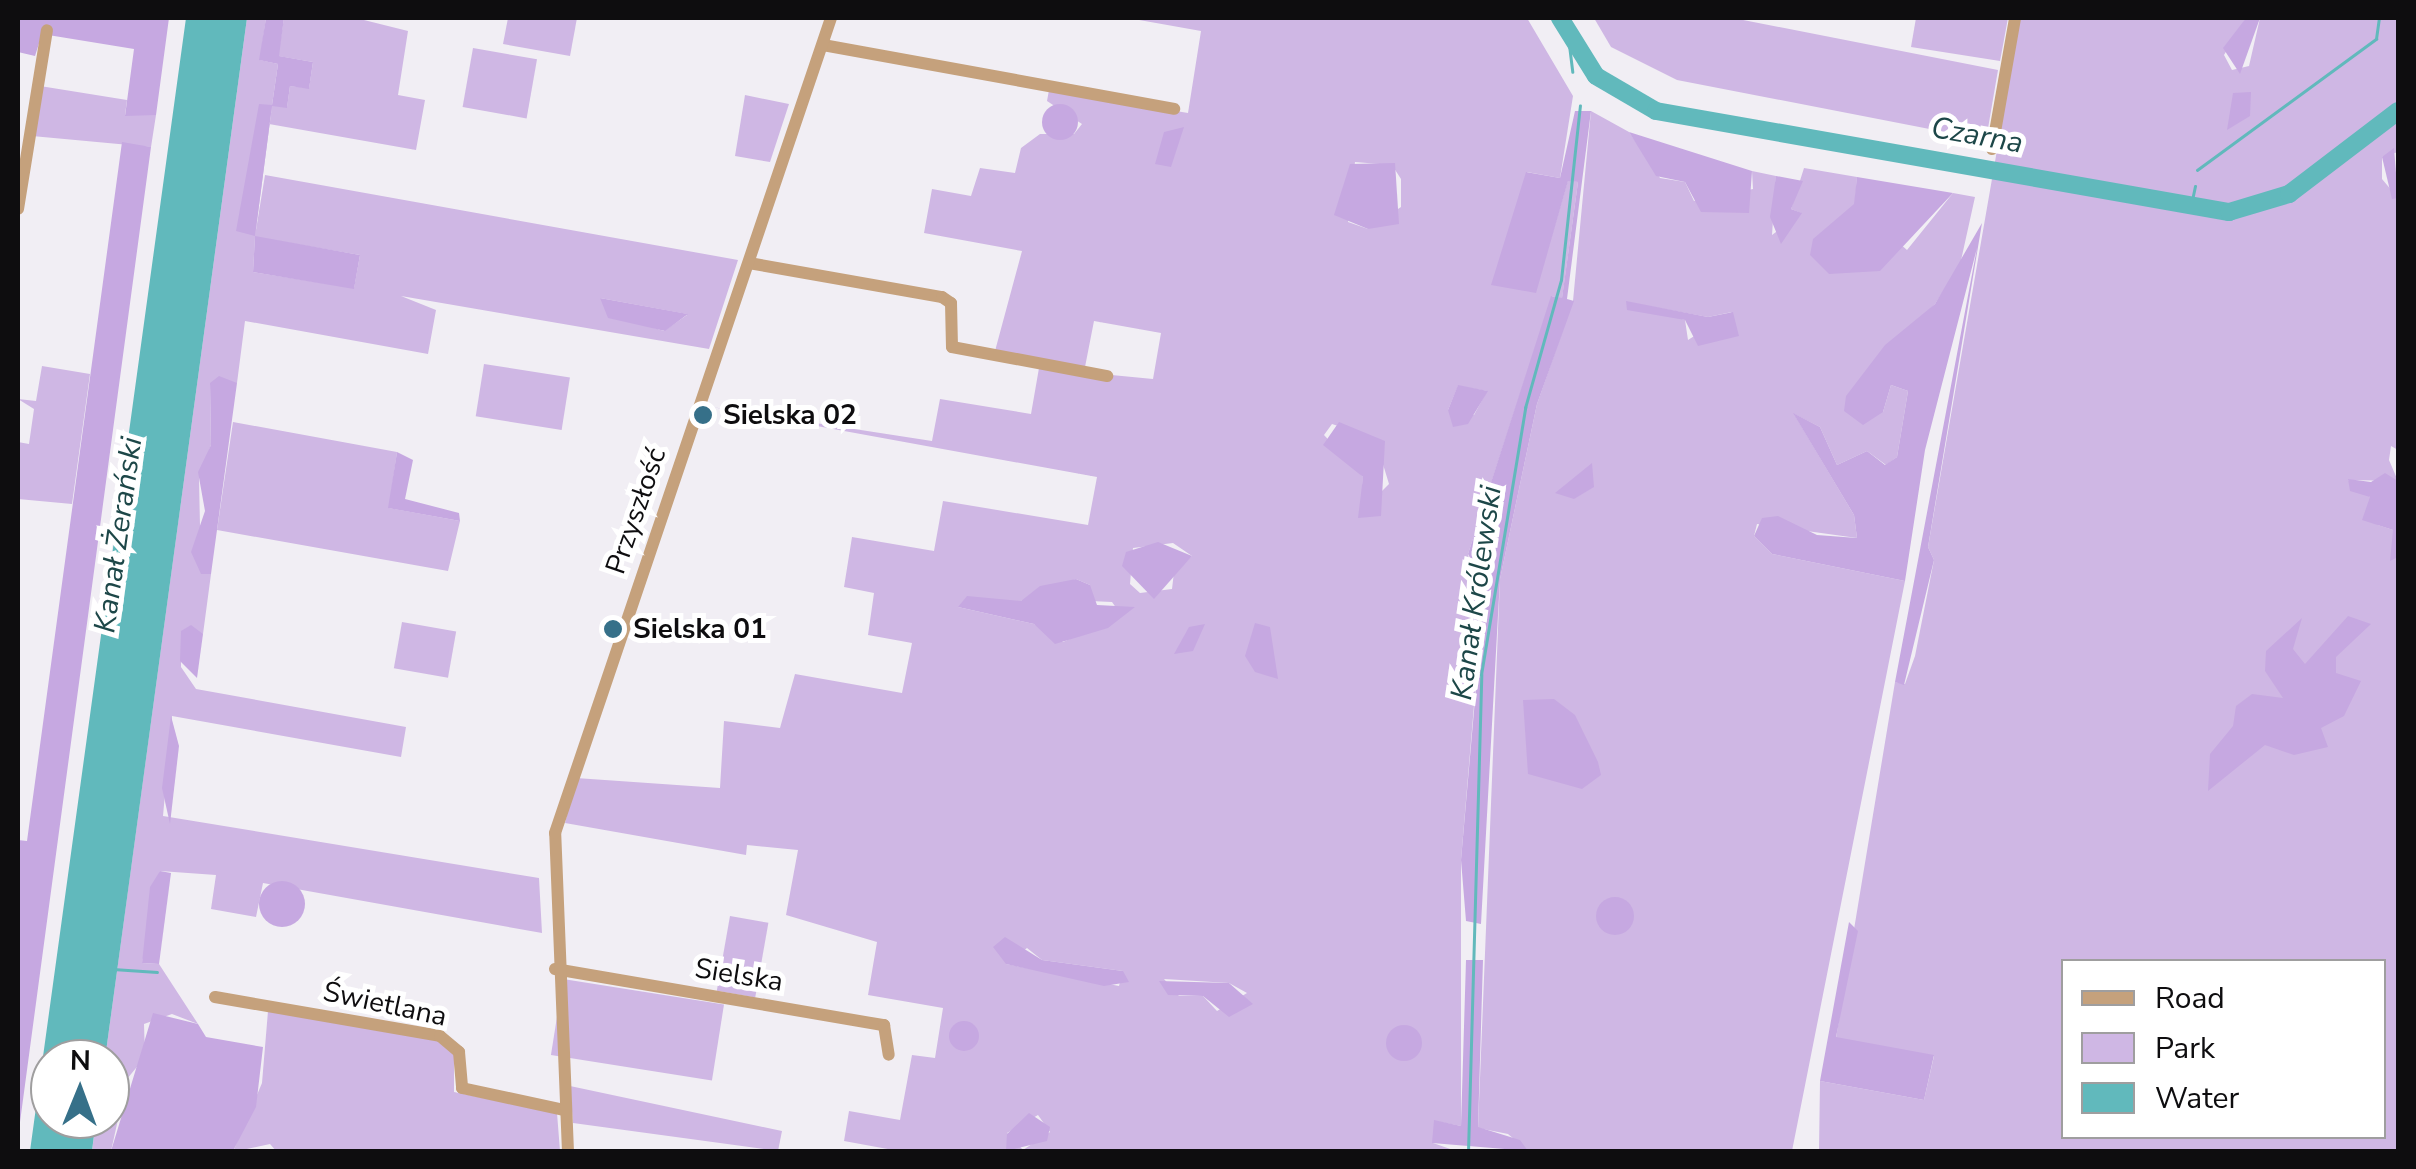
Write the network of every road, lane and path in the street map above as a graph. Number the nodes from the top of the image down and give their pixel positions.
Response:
1 (831, 18) edge
2 (2015, 18) edge
3 (47, 30) dead end
4 (823, 46) junction
5 (1174, 109) dead end
6 (1992, 149) dead end
7 (18, 209) edge
8 (750, 263) junction
9 (1106, 376) dead end
10 (554, 969) junction
11 (215, 997) dead end
12 (889, 1055) dead end
13 (565, 1110) junction
14 (568, 1152) edge

1 - 4 street, Przyszłość
2 - 6 street
3 - 7 street
4 - 5 street
4 - 8 street, Przyszłość
8 - 9 street
8 - 10 street, Przyszłość
10 - 12 street, Sielska
10 - 13 street, Przyszłość
11 - 13 street, Świetlana
13 - 14 street, Przyszłość

